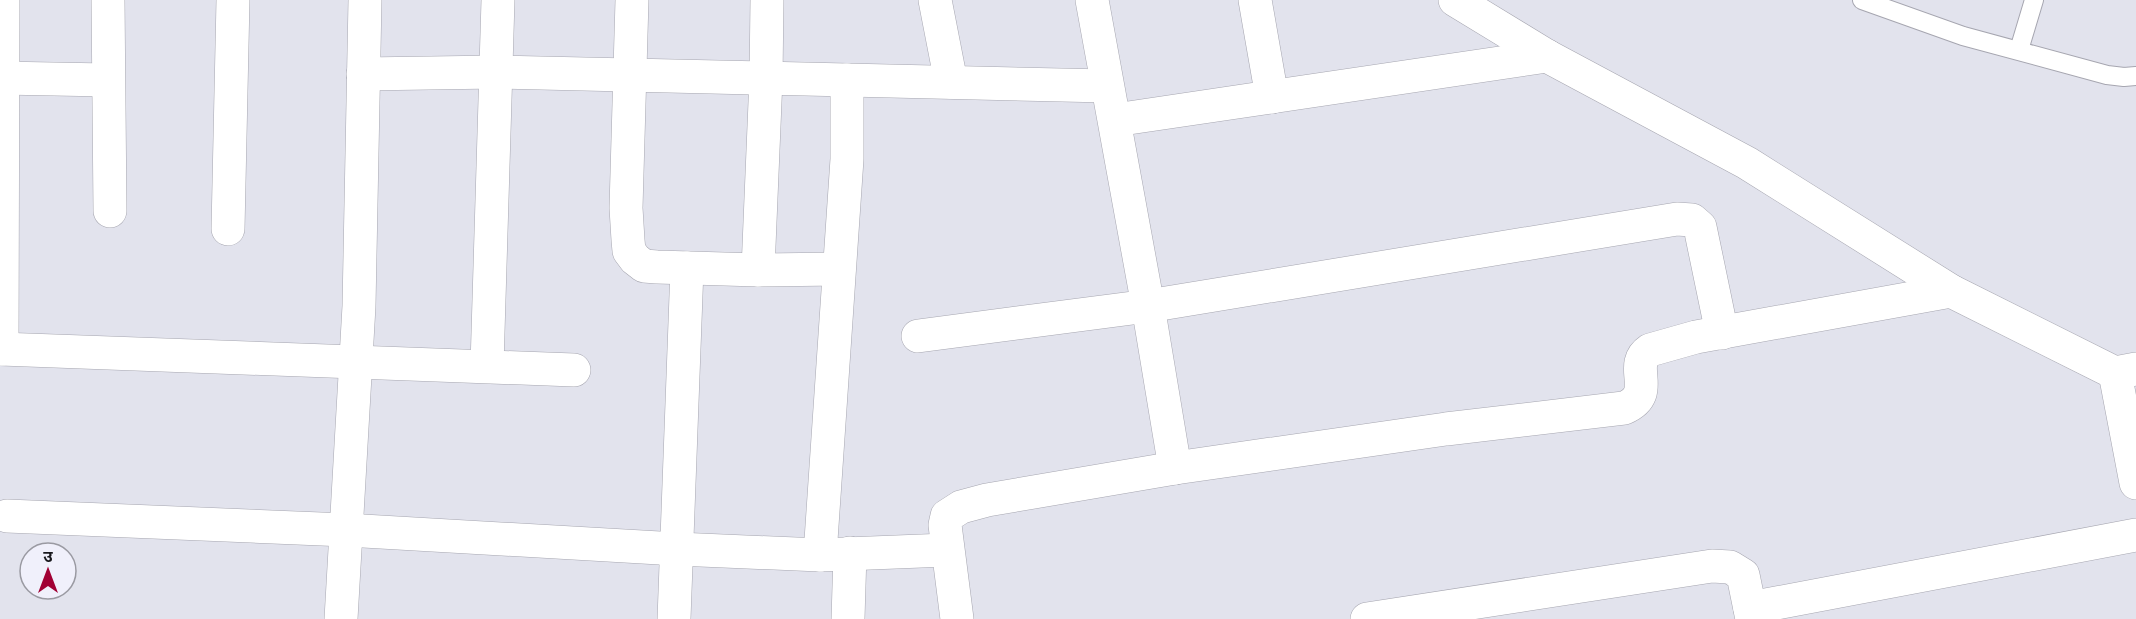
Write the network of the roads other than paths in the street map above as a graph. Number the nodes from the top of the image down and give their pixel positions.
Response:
1 (3, 0) edge
2 (108, 0) edge
3 (233, 0) edge
4 (365, 0) edge
5 (498, 0) edge
6 (632, 0) edge
7 (767, 0) edge
8 (935, 0) edge
9 (1092, 0) edge
10 (1255, 0) edge
11 (1455, 0) edge
12 (1862, 0) edge
13 (2034, 0) edge
14 (2019, 50) junction
15 (1547, 56) junction
16 (497, 72) junction
17 (363, 74) junction
18 (628, 74) junction
19 (2136, 76) edge
20 (2, 78) edge
21 (766, 78) junction
22 (108, 80) junction
23 (848, 80) junction
24 (951, 82) junction
25 (1107, 86) junction
26 (1272, 97) junction
27 (1115, 120) junction
28 (110, 211) dead end
29 (228, 229) dead end
30 (687, 268) junction
31 (839, 269) junction
32 (758, 270) junction
33 (1951, 291) junction
34 (1148, 306) junction
35 (1722, 333) junction
36 (918, 336) dead end
37 (1, 349) edge
38 (355, 363) junction
39 (488, 366) junction
40 (574, 370) dead end
41 (2126, 371) edge
42 (1175, 468) junction
43 (2136, 483) edge
44 (7, 516) dead end
45 (346, 530) junction
46 (2136, 535) edge
47 (677, 549) junction
48 (947, 550) junction
49 (835, 554) junction
50 (1751, 613) edge
51 (341, 619) edge
52 (674, 619) edge
53 (848, 619) edge
54 (957, 619) edge
55 (1367, 619) edge

1 - 20 street
2 - 22 street
3 - 29 street
4 - 17 street
5 - 16 street
6 - 18 street
7 - 21 street
8 - 24 street
9 - 25 street
10 - 26 street
11 - 15 street
12 - 14 lane
13 - 14 lane
14 - 19 lane
15 - 26 street
15 - 33 street
16 - 17 street
16 - 18 street
16 - 39 street
17 - 38 street
18 - 21 street
18 - 30 street
20 - 22 street
20 - 37 street
21 - 23 street
21 - 32 street
22 - 28 street
23 - 24 street
23 - 31 street
24 - 25 street
25 - 27 street
26 - 27 street
27 - 34 street
30 - 32 street
30 - 47 street
31 - 32 street
31 - 49 street
33 - 35 street
33 - 41 street
34 - 35 street
34 - 36 street
34 - 42 street
35 - 42 street
37 - 38 street
38 - 39 street
38 - 45 street
39 - 40 street
41 - 43 street
42 - 48 street
44 - 45 street
45 - 47 street
45 - 51 street
46 - 50 street
47 - 49 street
47 - 52 street
48 - 49 street
48 - 54 street
49 - 53 street
50 - 55 street

